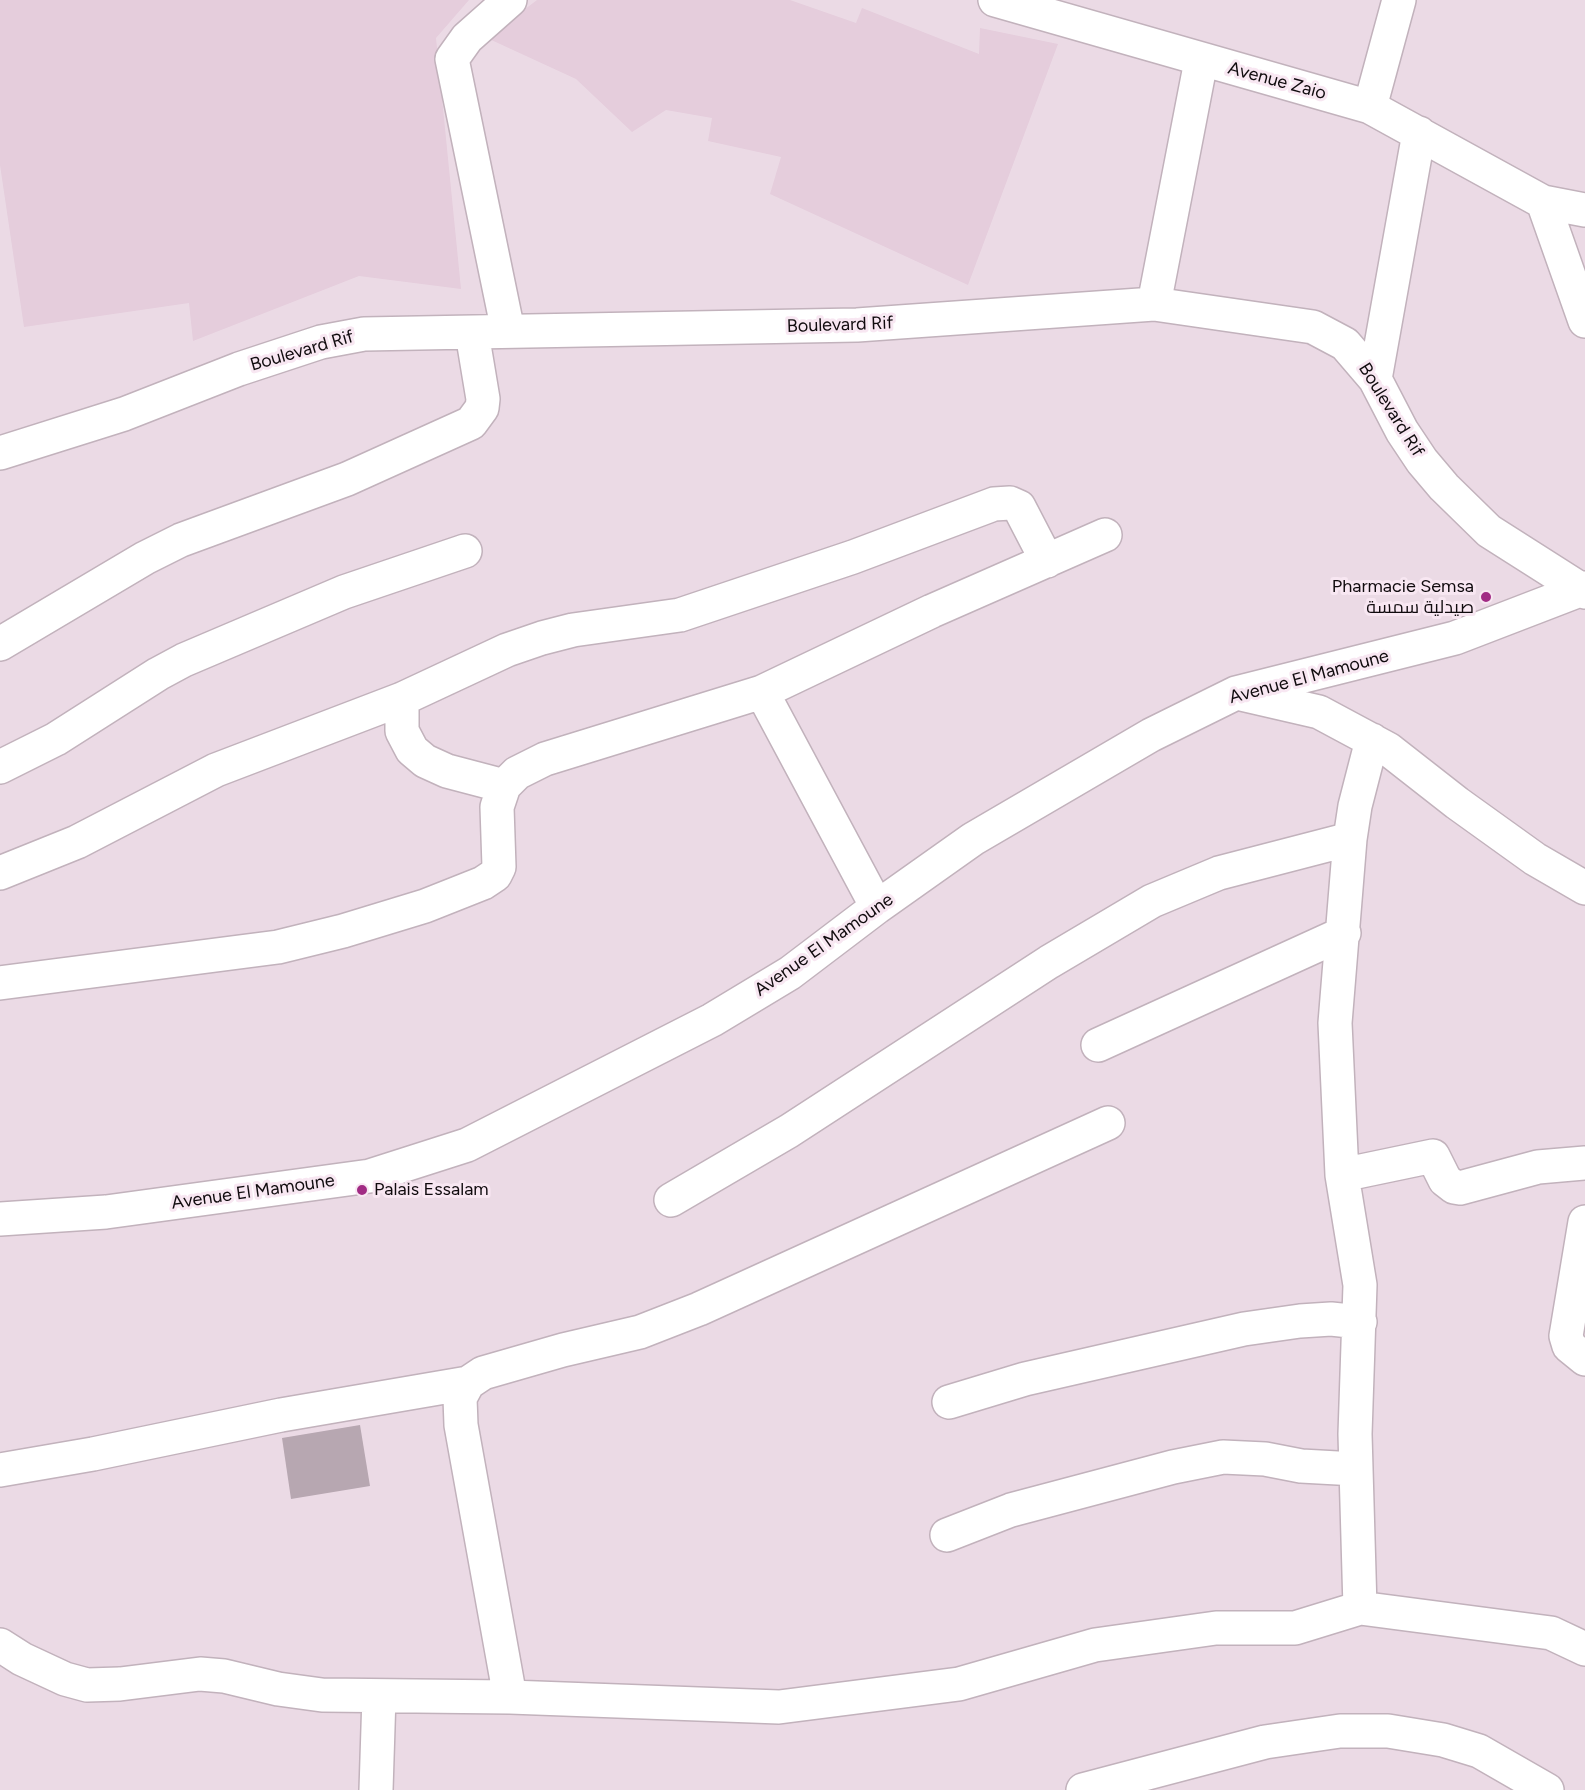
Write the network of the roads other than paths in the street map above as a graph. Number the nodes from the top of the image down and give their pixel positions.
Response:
1 (510, 0) edge
2 (995, 0) edge
3 (1399, 0) edge
4 (1201, 61) junction
5 (1370, 107) junction
6 (1419, 133) junction
7 (1542, 202) junction
8 (1585, 210) edge
9 (1154, 304) junction
10 (1585, 321) edge
11 (508, 331) junction
12 (472, 333) junction
13 (1375, 379) junction
14 (0, 453) edge
15 (1105, 535) dead end
16 (465, 551) dead end
17 (1047, 561) junction
18 (1584, 590) edge
19 (0, 644) edge
20 (762, 692) junction
21 (1236, 693) junction
22 (402, 699) junction
23 (1372, 740) junction
24 (0, 767) edge
25 (504, 786) junction
26 (1350, 839) junction
27 (0, 873) edge
28 (1585, 888) edge
29 (877, 907) junction
30 (1344, 933) junction
31 (0, 983) edge
32 (1098, 1044) dead end
33 (1108, 1123) dead end
34 (1585, 1163) edge
35 (1342, 1175) junction
36 (670, 1200) dead end
37 (0, 1219) edge
38 (1585, 1222) edge
39 (1360, 1322) junction
40 (1585, 1359) edge
41 (468, 1383) junction
42 (949, 1402) dead end
43 (1356, 1469) junction
44 (0, 1470) edge
45 (947, 1535) dead end
46 (1360, 1608) junction
47 (0, 1645) edge
48 (1585, 1649) edge
49 (379, 1696) junction
50 (510, 1697) junction
51 (376, 1790) edge
52 (1083, 1790) edge
53 (1547, 1790) edge

1 - 11 street
2 - 4 street, Avenue Zaio
3 - 5 street
4 - 5 street, Avenue Zaio
4 - 9 street
5 - 6 street, Avenue Zaio
6 - 7 street, Avenue Zaio
6 - 13 street
7 - 8 street, Avenue Zaio
7 - 10 street
9 - 11 street, Boulevard Rif
9 - 13 street, Boulevard Rif
11 - 12 street, Boulevard Rif
12 - 14 street, Boulevard Rif
12 - 19 street
13 - 18 street, Boulevard Rif
15 - 17 street
16 - 24 street
17 - 20 street
17 - 22 street
18 - 21 street, Avenue El Mamoune
20 - 25 street
20 - 29 street
21 - 23 street
21 - 29 street, Avenue El Mamoune
22 - 25 street
22 - 27 street
23 - 26 street
23 - 28 street
25 - 31 street
26 - 30 street
26 - 36 street
29 - 37 street, Avenue El Mamoune
30 - 32 street
30 - 35 street
33 - 41 street
34 - 35 street
35 - 39 street
38 - 40 street
39 - 42 street
39 - 43 street
41 - 44 street
41 - 50 street
43 - 45 street
43 - 46 street
46 - 48 street
46 - 50 street
47 - 49 street
49 - 50 street
49 - 51 street
52 - 53 street

